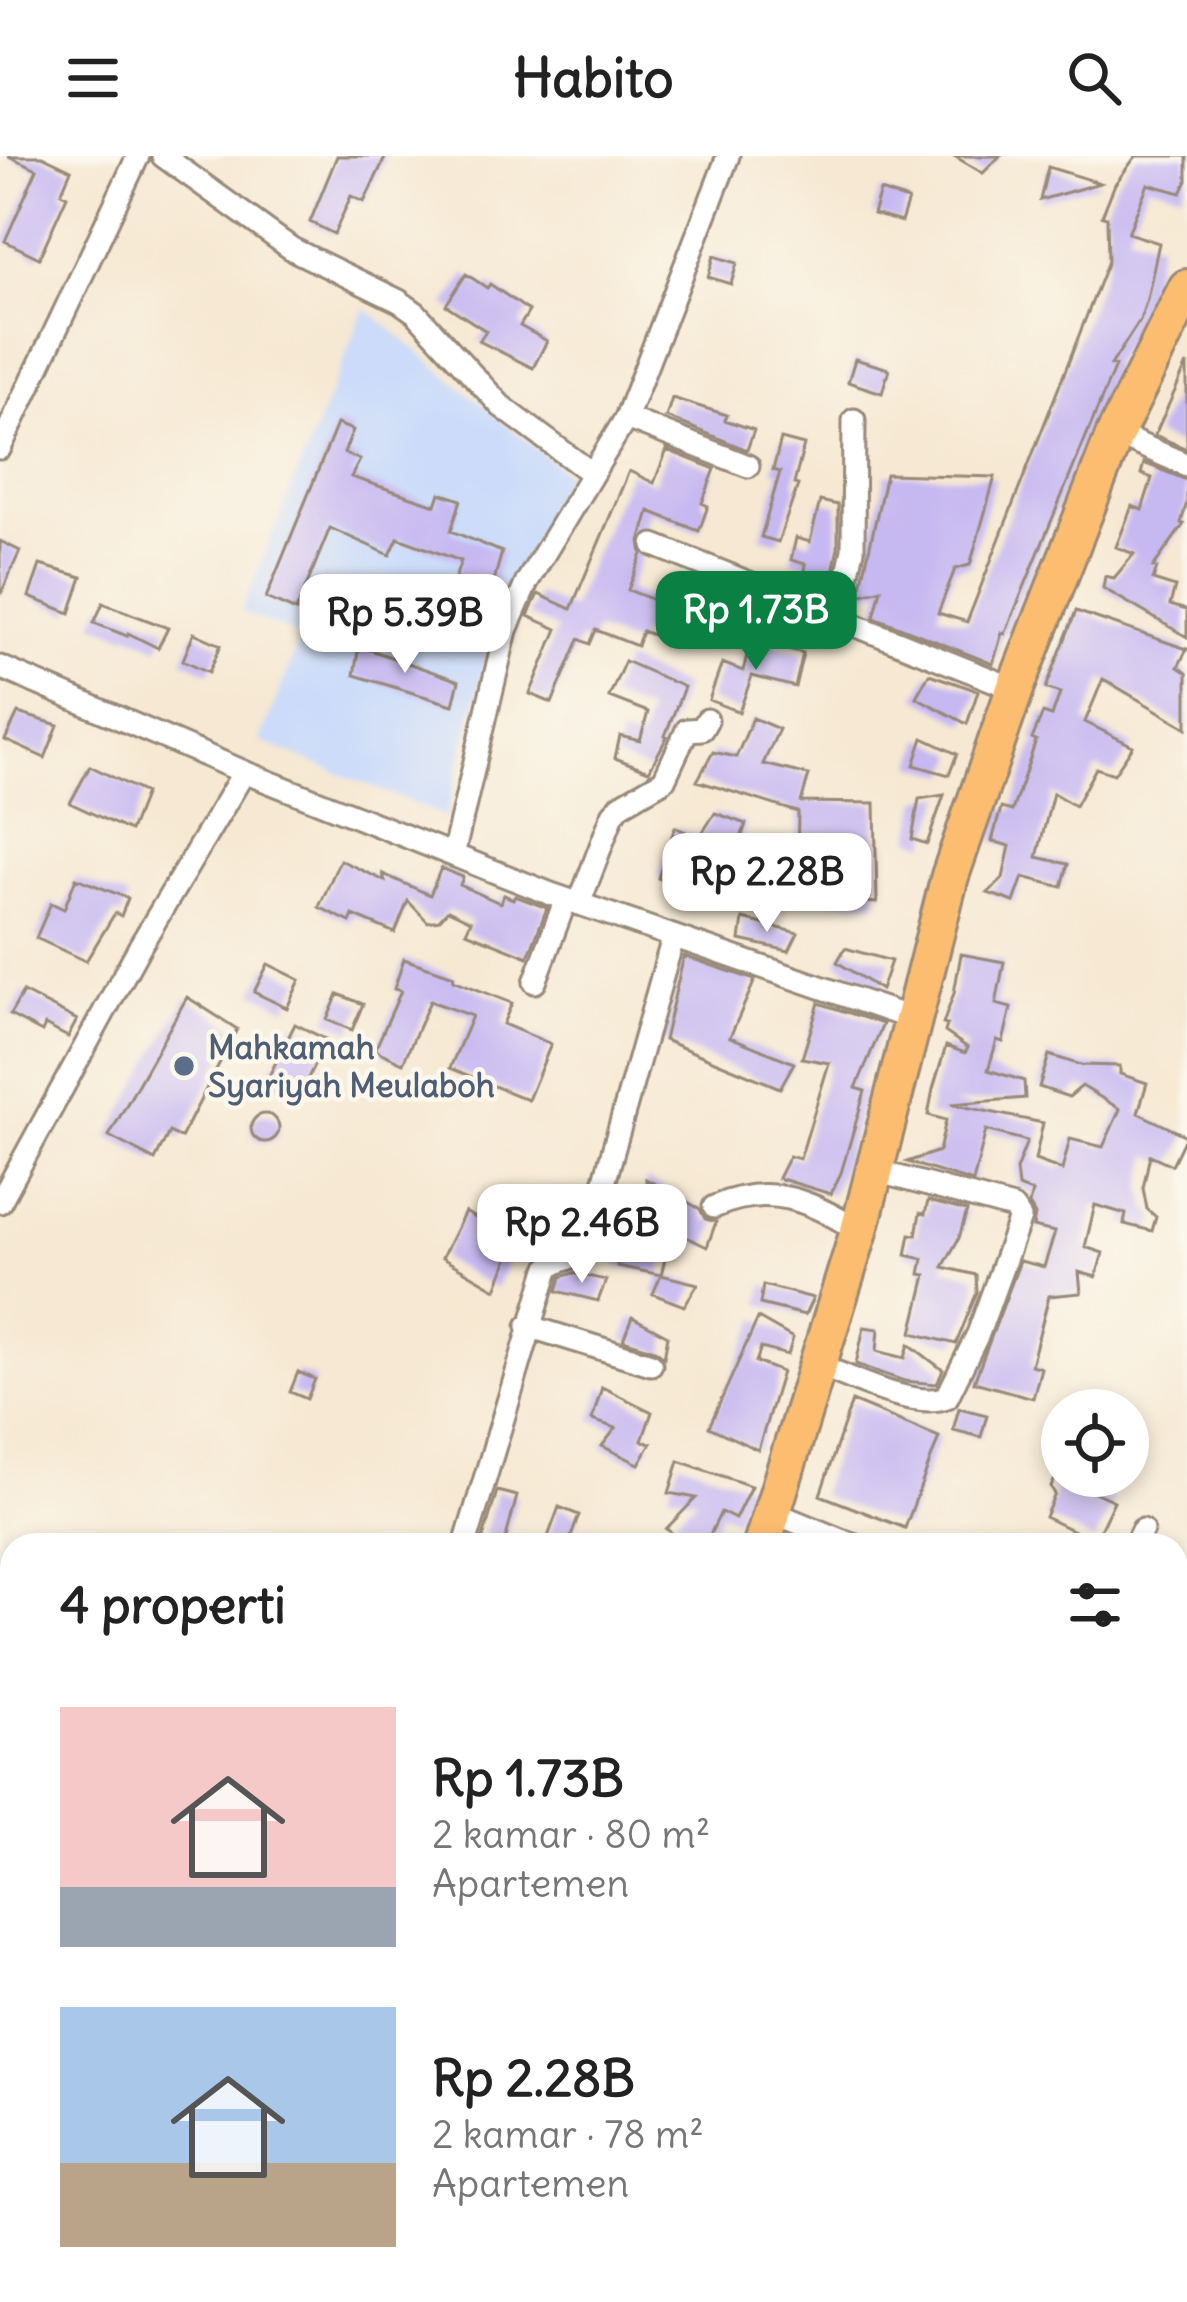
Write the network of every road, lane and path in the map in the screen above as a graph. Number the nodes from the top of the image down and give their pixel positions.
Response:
1 (139, 156) edge
2 (163, 156) edge
3 (728, 156) edge
4 (1187, 288) edge
5 (626, 418) junction
6 (854, 420) dead end
7 (1115, 434) junction
8 (0, 448) edge
9 (1187, 465) edge
10 (748, 466) dead end
11 (590, 472) junction
12 (654, 545) dead end
13 (837, 621) junction
14 (0, 668) edge
15 (1016, 689) junction
16 (707, 720) dead end
17 (244, 772) junction
18 (457, 843) junction
19 (578, 895) junction
20 (673, 938) junction
21 (535, 982) dead end
22 (913, 1019) junction
23 (875, 1171) junction
24 (0, 1202) edge
25 (714, 1207) dead end
26 (859, 1231) junction
27 (528, 1326) junction
28 (651, 1364) dead end
29 (818, 1365) junction
30 (767, 1528) edge
31 (468, 1533) edge

1 - 8 street
2 - 11 street
3 - 5 street
4 - 7 highway
5 - 10 street
5 - 11 street
6 - 13 street
7 - 9 street
7 - 15 highway
11 - 18 street
12 - 13 street
13 - 15 street
14 - 17 street
15 - 22 highway
16 - 19 street
17 - 18 street
17 - 24 street
18 - 19 street
19 - 20 street
19 - 21 street
20 - 22 street
20 - 27 street
22 - 23 highway
23 - 26 highway
23 - 29 street
25 - 26 street
26 - 29 highway
27 - 28 street
27 - 31 street
29 - 30 highway

